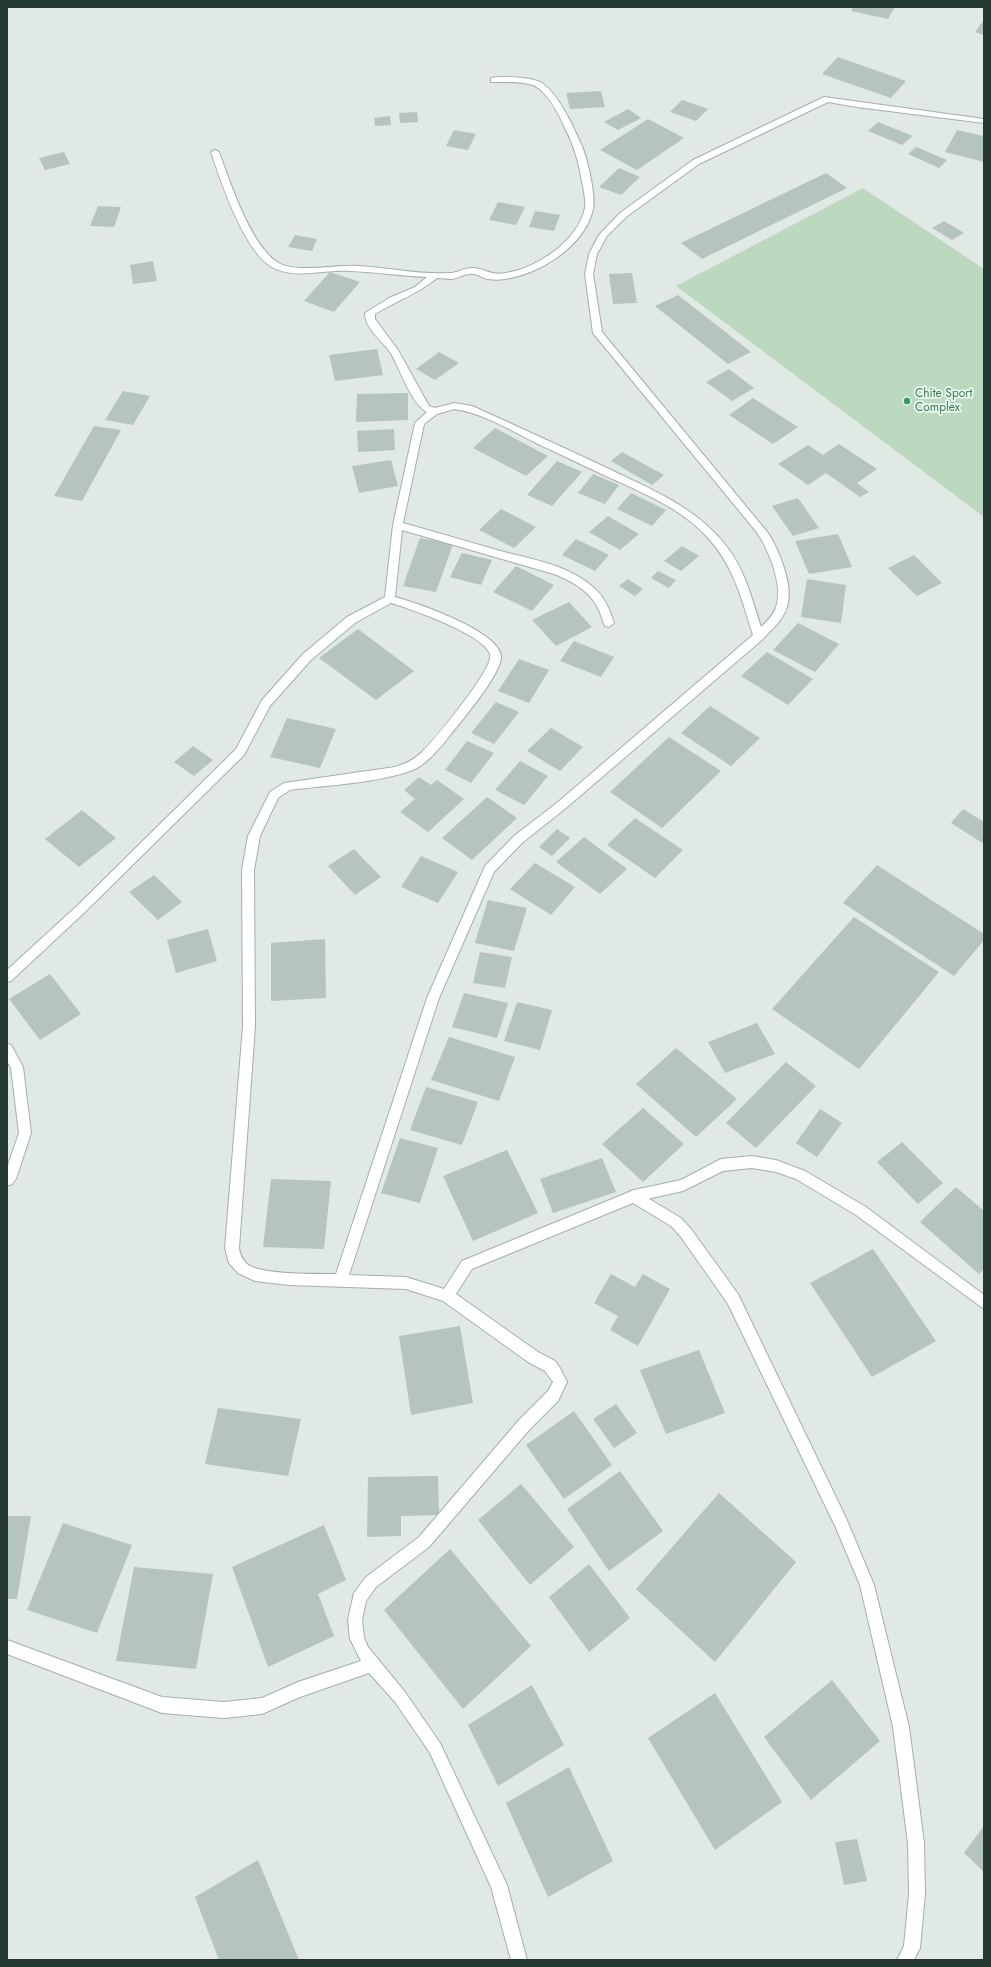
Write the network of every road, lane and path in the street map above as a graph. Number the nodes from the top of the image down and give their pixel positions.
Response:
1 (494, 80) dead end
2 (984, 121) edge
3 (215, 152) dead end
4 (435, 275) junction
5 (434, 412) junction
6 (398, 525) junction
7 (390, 599) junction
8 (609, 623) dead end
9 (759, 636) junction
10 (7, 977) edge
11 (7, 1049) edge
12 (7, 1180) edge
13 (634, 1196) junction
14 (341, 1280) junction
15 (447, 1296) junction
16 (984, 1303) edge
17 (7, 1647) edge
18 (372, 1665) junction
19 (519, 1960) edge
20 (905, 1960) edge

1 - 4 street
2 - 9 street
3 - 4 street
4 - 5 street
5 - 6 street
5 - 9 street
6 - 7 street
6 - 8 street
7 - 10 street
7 - 14 street
9 - 14 street
11 - 12 street
13 - 15 street
13 - 16 street
13 - 20 street
14 - 15 street
15 - 18 street
17 - 18 street
18 - 19 street

